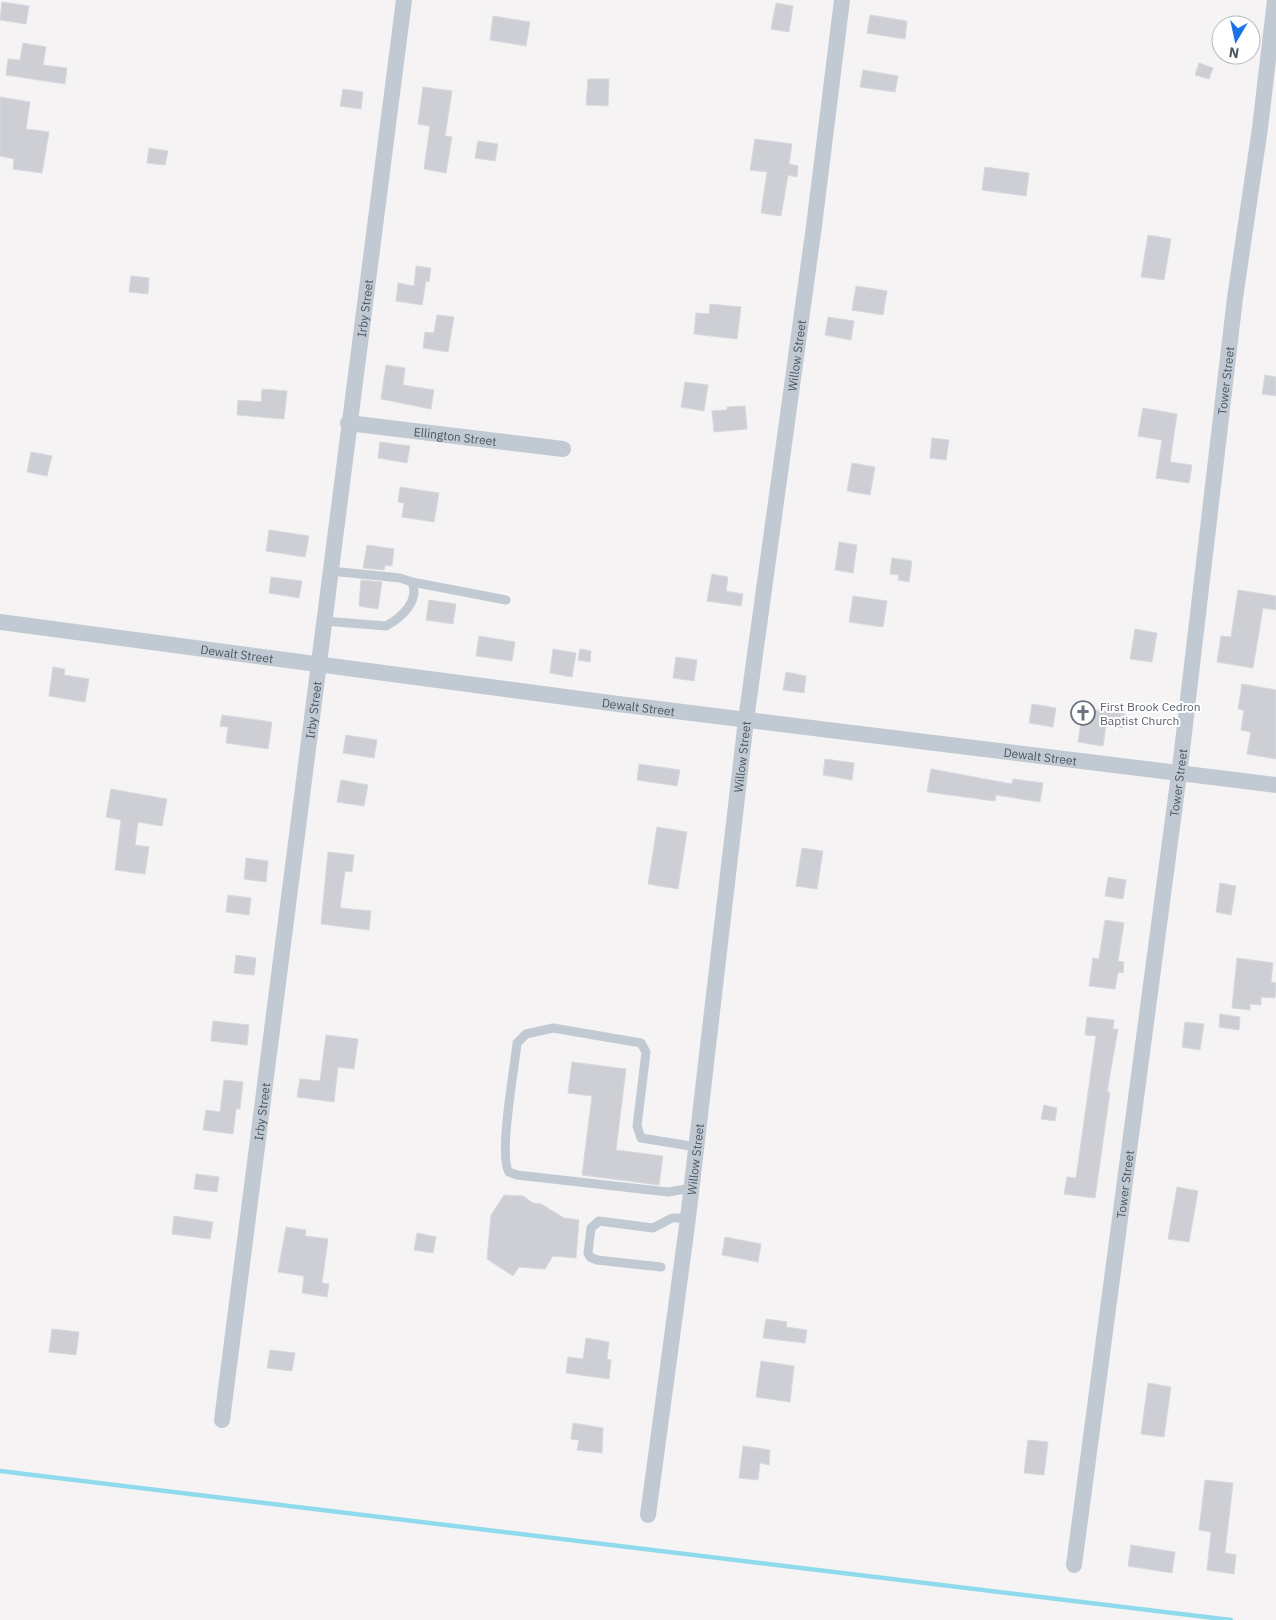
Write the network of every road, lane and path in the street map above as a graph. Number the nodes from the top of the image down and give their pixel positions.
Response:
1 (404, 0) edge
2 (842, 0) edge
3 (1275, 0) edge
4 (348, 423) junction
5 (563, 449) dead end
6 (330, 571) junction
7 (412, 582) junction
8 (506, 600) dead end
9 (324, 620) junction
10 (0, 622) edge
11 (318, 663) junction
12 (746, 720) junction
13 (1178, 773) junction
14 (1276, 785) edge
15 (697, 1147) junction
16 (692, 1188) junction
17 (688, 1218) junction
18 (660, 1267) dead end
19 (222, 1420) dead end
20 (648, 1514) dead end
21 (1074, 1566) dead end

1 - 4 street, Irby Street
2 - 12 street, Willow Street
3 - 13 street, Tower Street
4 - 5 street, Ellington Street
4 - 6 street, Irby Street
6 - 7 lane
6 - 9 street, Irby Street
7 - 8 lane
7 - 9 lane
9 - 11 street, Irby Street
10 - 11 street, Dewalt Street
11 - 12 street, Dewalt Street
11 - 19 street, Irby Street
12 - 13 street, Dewalt Street
12 - 15 street, Willow Street
13 - 14 street, Dewalt Street
13 - 21 street, Tower Street
15 - 16 street, Willow Street
15 - 16 lane
16 - 17 street, Willow Street
17 - 18 lane
17 - 20 street, Willow Street

